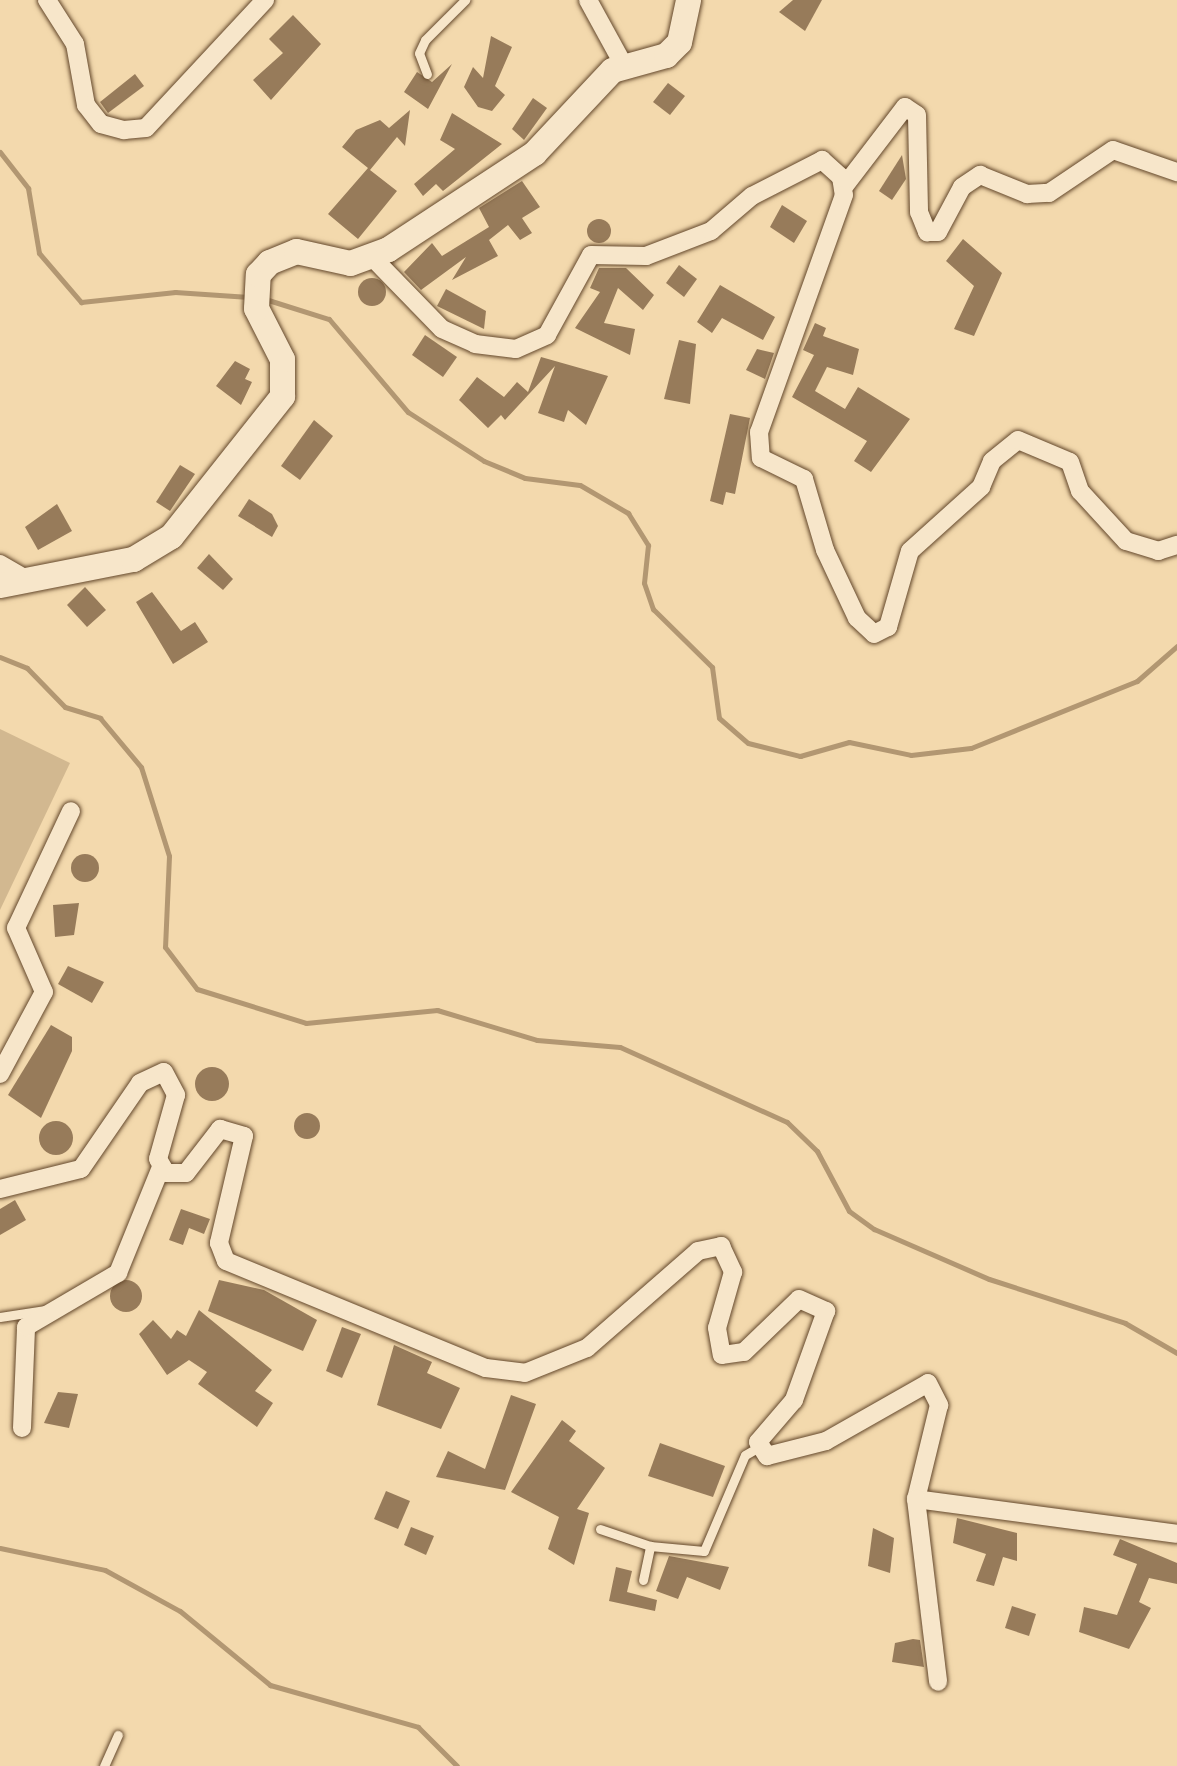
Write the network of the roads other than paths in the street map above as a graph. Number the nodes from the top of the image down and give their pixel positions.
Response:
1 (48, 0) edge
2 (265, 0) edge
3 (465, 0) edge
4 (588, 0) edge
5 (688, 0) edge
6 (623, 64) junction
7 (427, 74) dead end
8 (1177, 172) edge
9 (843, 188) junction
10 (372, 256) junction
11 (1177, 545) edge
12 (0, 564) edge
13 (30, 582) junction
14 (0, 585) edge
15 (71, 811) dead end
16 (0, 1074) edge
17 (161, 1167) junction
18 (0, 1189) edge
19 (48, 1310) junction
20 (0, 1317) edge
21 (22, 1428) dead end
22 (752, 1451) junction
23 (916, 1499) junction
24 (600, 1529) dead end
25 (1177, 1534) edge
26 (650, 1546) junction
27 (643, 1580) dead end
28 (938, 1682) dead end
29 (118, 1735) dead end
30 (104, 1766) edge

1 - 2 street
3 - 7 lane
4 - 6 street
5 - 6 main road
6 - 10 main road
8 - 9 street
9 - 10 street
9 - 11 street
10 - 13 main road
12 - 13 street
13 - 14 main road
15 - 16 street
17 - 18 street
17 - 19 street
17 - 22 street
19 - 20 lane
19 - 21 street
22 - 23 street
22 - 26 lane
23 - 25 street
23 - 28 street
24 - 26 lane
26 - 27 lane
29 - 30 lane

